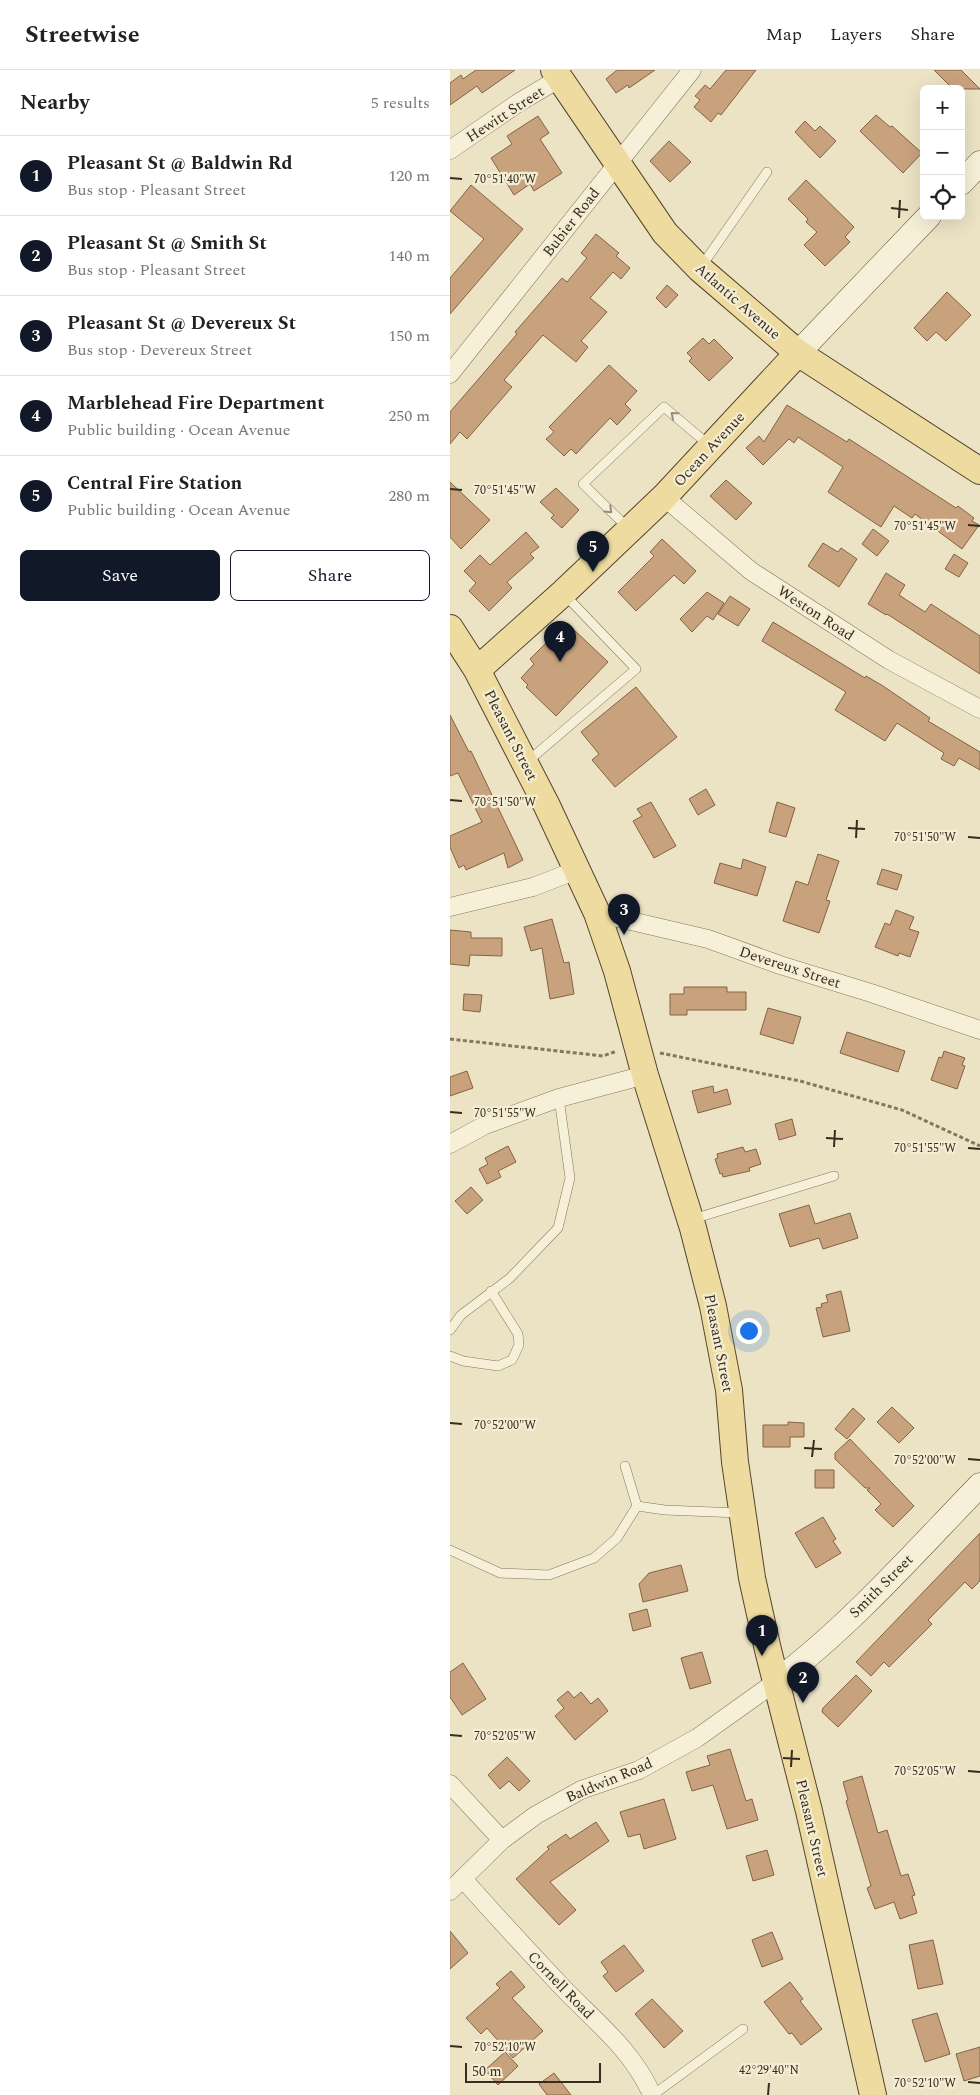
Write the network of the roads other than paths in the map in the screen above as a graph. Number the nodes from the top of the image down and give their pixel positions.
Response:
1 (692, 70) edge
2 (557, 74) edge
3 (450, 150) edge
4 (617, 163) junction
5 (980, 163) edge
6 (767, 172) dead end
7 (965, 179) edge
8 (925, 220) edge
9 (700, 269) junction
10 (798, 353) junction
11 (450, 374) edge
12 (711, 447) junction
13 (980, 471) edge
14 (664, 497) junction
15 (630, 530) junction
16 (563, 593) junction
17 (454, 639) edge
18 (477, 670) junction
19 (980, 709) edge
20 (525, 764) junction
21 (577, 870) junction
22 (450, 907) edge
23 (597, 913) junction
24 (980, 1030) edge
25 (642, 1064) junction
26 (559, 1098) junction
27 (450, 1144) edge
28 (834, 1176) dead end
29 (690, 1220) junction
30 (491, 1291) junction
31 (450, 1330) edge
32 (450, 1356) edge
33 (625, 1466) dead end
34 (980, 1484) edge
35 (637, 1506) junction
36 (742, 1513) junction
37 (450, 1550) edge
38 (777, 1681) junction
39 (450, 1784) edge
40 (502, 1840) junction
41 (456, 1885) edge
42 (742, 2028) dead end
43 (653, 2095) edge
44 (873, 2095) edge

1 - 4 street, Bubier Road
2 - 3 street, Hewitt Street
2 - 4 main road, Atlantic Avenue
4 - 9 main road, Atlantic Avenue
4 - 11 street, Bubier Road
5 - 7 street
6 - 9 lane
8 - 10 street, Ocean Avenue
9 - 10 main road, Atlantic Avenue
10 - 12 main road, Ocean Avenue
10 - 13 main road, Atlantic Avenue
12 - 14 main road, Ocean Avenue
12 -> 15 lane
14 - 15 main road, Ocean Avenue
14 - 19 street, Weston Road
15 - 16 main road, Ocean Avenue
16 - 18 main road, Ocean Avenue
16 - 20 lane
17 - 18 main road, Pleasant Street
18 - 20 main road, Pleasant Street
20 - 21 main road, Pleasant Street
21 - 22 street
21 - 23 main road, Pleasant Street
23 - 24 street, Devereux Street
23 - 25 main road, Pleasant Street
25 - 26 street
25 - 29 main road, Pleasant Street
26 - 27 street
26 - 30 lane
28 - 29 lane
29 - 36 main road, Pleasant Street
30 - 31 lane
30 - 32 lane
33 - 35 lane
34 - 38 street, Smith Street
35 - 36 lane
35 - 37 lane
36 - 38 main road, Pleasant Street
38 - 40 street, Baldwin Road
38 - 44 main road, Pleasant Street
39 - 40 street
40 - 41 street, Baldwin Road
41 - 43 street, Cornell Road
42 - 43 lane

